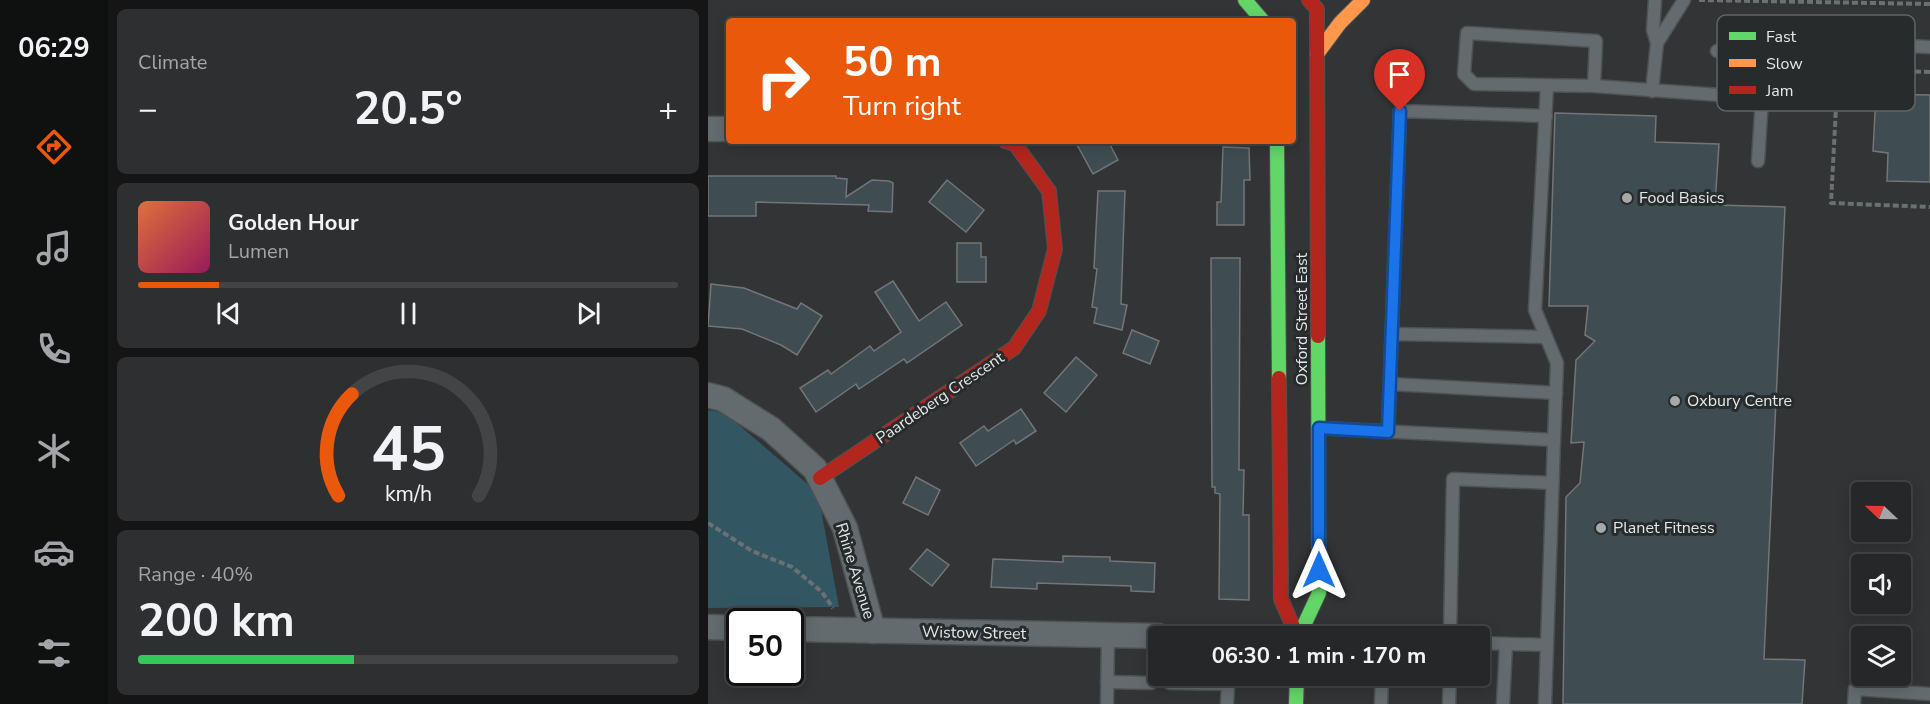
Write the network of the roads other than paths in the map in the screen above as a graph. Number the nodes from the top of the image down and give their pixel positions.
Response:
1 (1245, 0) edge
2 (1309, 0) edge
3 (1363, 0) edge
4 (1655, 0) edge
5 (1684, 0) edge
6 (1260, 18) edge
7 (1657, 43) junction
8 (1915, 46) edge
9 (1930, 47) edge
10 (1317, 54) junction
11 (1547, 86) junction
12 (1594, 86) junction
13 (1652, 90) junction
14 (1717, 95) edge
15 (1761, 111) edge
16 (1546, 116) junction
17 (708, 129) edge
18 (726, 129) edge
19 (1015, 144) edge
20 (1277, 144) edge
21 (1758, 161) dead end
22 (1392, 334) junction
23 (1546, 337) junction
24 (1390, 384) junction
25 (1556, 393) junction
26 (708, 395) edge
27 (1319, 428) junction
28 (1388, 432) junction
29 (1554, 440) junction
30 (820, 478) junction
31 (1552, 483) junction
32 (1293, 626) edge
33 (1303, 626) edge
34 (1450, 626) edge
35 (708, 627) edge
36 (726, 628) edge
37 (804, 629) edge
38 (873, 631) junction
39 (1108, 635) junction
40 (1148, 636) edge
41 (1490, 643) edge
42 (1506, 644) junction
43 (1547, 645) junction
44 (1107, 682) junction
45 (1148, 683) edge
46 (1228, 686) edge
47 (1297, 686) edge
48 (1382, 686) edge
49 (1450, 686) edge
50 (1930, 694) edge
51 (1107, 704) edge
52 (1227, 704) edge
53 (1296, 704) edge
54 (1381, 704) edge
55 (1449, 704) edge
56 (1503, 704) edge
57 (1545, 704) edge
58 (1854, 704) edge

1 - 6 main road
2 - 10 main road, Oxford Street East
3 - 10 main road
4 - 7 lane
5 - 7 lane
7 - 13 lane
8 - 9 lane
10 - 27 main road, Oxford Street East
11 - 12 lane
11 - 12 lane
11 - 16 lane
12 - 13 lane
13 - 14 lane
15 - 21 lane
16 - 22 lane
16 - 23 lane
17 - 18 street
19 - 30 main road, Paardeberg Crescent
20 - 32 main road, Oxford Street East
22 - 23 lane
22 - 24 lane
23 - 25 lane
24 - 25 lane
24 - 28 lane
25 - 29 lane
26 - 30 street, Rhine Avenue
27 - 28 lane
27 - 33 main road, Oxford Street East
28 - 29 lane
29 - 31 lane
30 - 38 street, Rhine Avenue
31 - 34 lane
31 - 43 lane
35 - 36 street
37 - 38 street, Wistow Street
38 - 39 street, Wistow Street
39 - 40 street, Wistow Street
39 - 44 lane
41 - 42 lane
42 - 43 lane
42 - 56 lane
43 - 57 lane
44 - 45 lane
44 - 51 lane
46 - 52 lane
47 - 53 main road
48 - 54 lane
49 - 55 lane
50 - 58 lane

